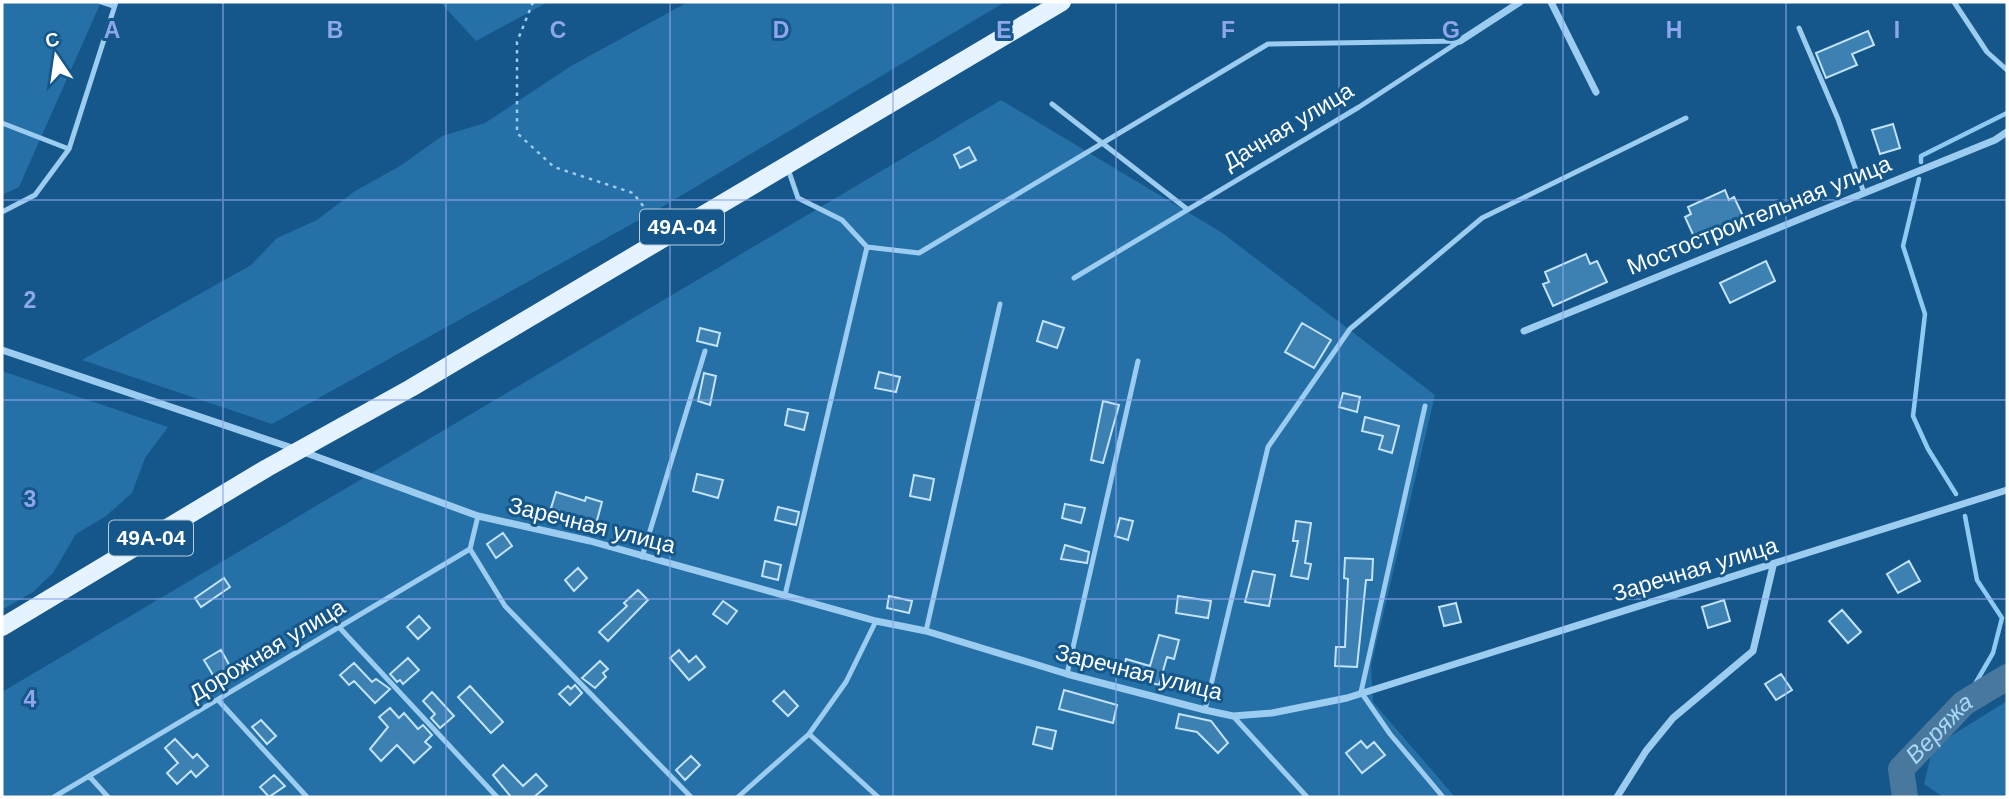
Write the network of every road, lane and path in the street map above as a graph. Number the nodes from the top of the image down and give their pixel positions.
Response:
1 (101, 2) edge
2 (533, 2) edge
3 (1062, 2) edge
4 (1520, 2) edge
5 (1551, 2) edge
6 (1954, 2) edge
7 (115, 4) edge
8 (1798, 28) dead end
9 (1460, 41) junction
10 (2007, 70) edge
11 (1596, 92) dead end
12 (1052, 104) dead end
13 (1686, 118) dead end
14 (2, 123) edge
15 (2007, 132) edge
16 (1103, 143) junction
17 (69, 149) junction
18 (786, 166) junction
19 (1864, 193) junction
20 (1186, 209) junction
21 (2, 212) edge
22 (667, 237) junction
23 (867, 247) junction
24 (1074, 278) dead end
25 (1000, 304) dead end
26 (1524, 331) dead end
27 (2, 350) edge
28 (705, 351) dead end
29 (1138, 361) dead end
30 (1425, 406) dead end
31 (301, 451) junction
32 (2007, 490) edge
33 (478, 516) junction
34 (470, 549) junction
35 (642, 557) junction
36 (1773, 566) junction
37 (785, 595) junction
38 (876, 621) junction
39 (338, 626) junction
40 (2, 627) edge
41 (926, 631) junction
42 (1067, 674) junction
43 (1361, 692) junction
44 (219, 701) junction
45 (1205, 710) junction
46 (1233, 716) junction
47 (809, 734) junction
48 (89, 776) junction
49 (54, 797) edge
50 (108, 797) edge
51 (307, 797) edge
52 (497, 797) edge
53 (691, 797) edge
54 (738, 797) edge
55 (878, 797) edge
56 (1307, 797) edge
57 (1443, 797) edge
58 (1617, 797) edge

1 - 7 lane
2 - 22 path
3 - 18 main road, 49А-04
4 - 9 street, Дачная улица
5 - 11 street
6 - 10 lane
7 - 17 lane
8 - 19 lane
9 - 16 lane
9 - 20 lane, Дачная улица
12 - 16 lane
13 - 45 lane
14 - 17 lane
15 - 19 street, Мостостроительная улица
16 - 20 lane
16 - 23 lane
17 - 21 lane
18 - 22 main road, 49А-04
18 - 23 lane
19 - 26 street, Мостостроительная улица
20 - 24 lane, Дачная улица
22 - 31 main road, 49А-04
23 - 37 lane
25 - 41 lane
27 - 31 street, Заречная улица
28 - 35 lane
29 - 42 lane
30 - 43 lane
31 - 33 street, Заречная улица
31 - 40 main road, 49А-04
32 - 36 street, Заречная улица
33 - 34 lane
33 - 35 street, Заречная улица
34 - 39 lane, Дорожная улица
34 - 53 lane
35 - 37 street, Заречная улица
36 - 43 street, Заречная улица
36 - 58 street
37 - 38 street, Заречная улица
38 - 41 street, Заречная улица
38 - 47 lane
39 - 44 lane, Дорожная улица
39 - 52 lane
41 - 42 street, Заречная улица
42 - 45 street, Заречная улица
43 - 46 street, Заречная улица
43 - 57 lane
44 - 48 lane, Дорожная улица
44 - 51 lane
45 - 46 street, Заречная улица
46 - 56 lane
47 - 54 lane
47 - 55 lane
48 - 49 lane, Дорожная улица
48 - 50 lane

